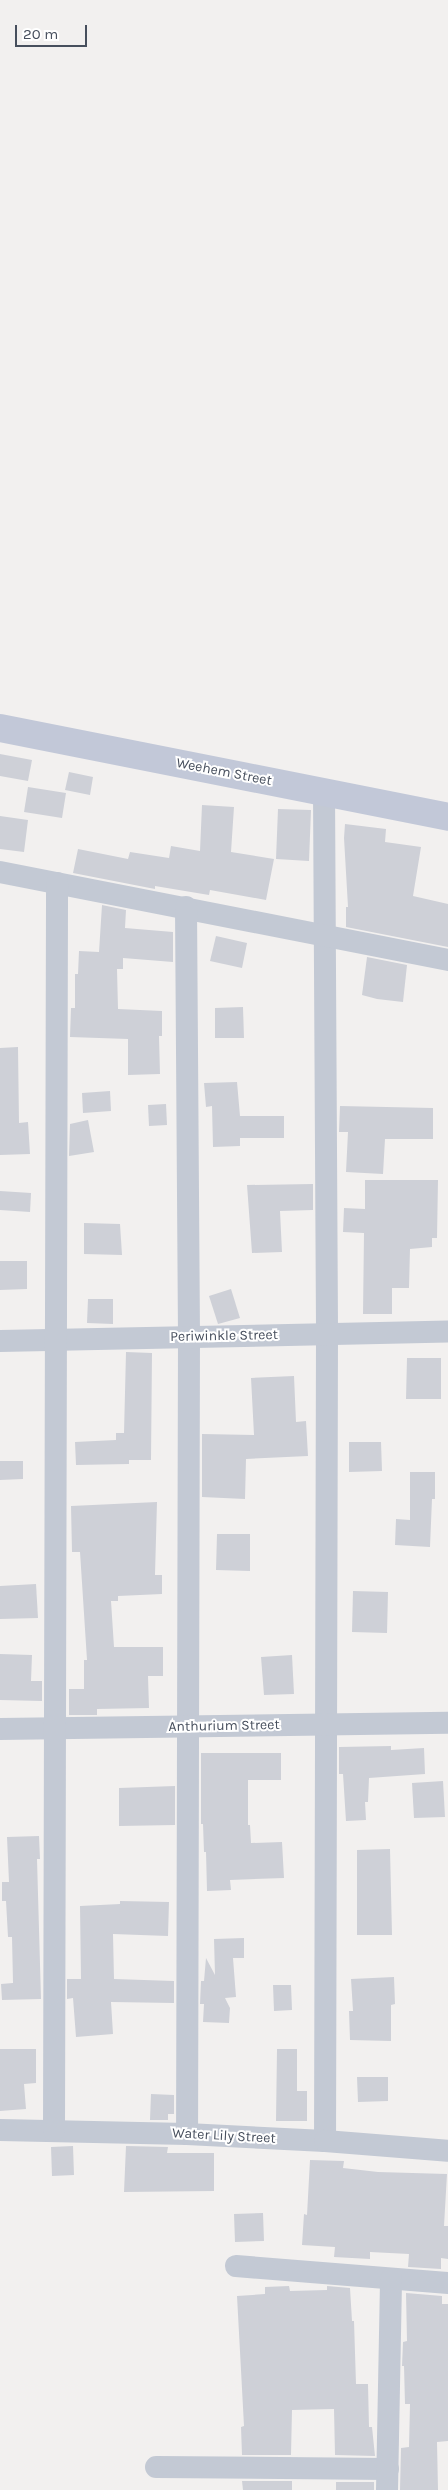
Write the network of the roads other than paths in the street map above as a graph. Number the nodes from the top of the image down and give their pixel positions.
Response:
1 (0, 728) edge
2 (324, 791) junction
3 (448, 817) edge
4 (0, 872) edge
5 (57, 883) junction
6 (186, 907) junction
7 (324, 935) junction
8 (448, 960) edge
9 (448, 1332) edge
10 (327, 1334) junction
11 (189, 1337) junction
12 (0, 1340) edge
13 (55, 1340) junction
14 (448, 1723) edge
15 (324, 1724) junction
16 (189, 1726) junction
17 (54, 1728) junction
18 (0, 1729) edge
19 (0, 2130) edge
20 (54, 2130) junction
21 (187, 2134) junction
22 (325, 2141) junction
23 (448, 2151) edge
24 (236, 2266) dead end
25 (391, 2279) junction
26 (448, 2283) edge
27 (156, 2467) dead end
28 (388, 2479) edge

1 - 2 street, Weehem Street
2 - 3 street, Weehem Street
2 - 7 street
4 - 5 street
5 - 6 street
5 - 13 street
6 - 7 street
6 - 11 street
7 - 8 street
7 - 10 street
9 - 10 street, Periwinkle Street
10 - 11 street, Periwinkle Street
10 - 15 street
11 - 13 street, Periwinkle Street
11 - 16 street
12 - 13 street, Periwinkle Street
13 - 17 street
14 - 15 street, Anthurium Street
15 - 16 street, Anthurium Street
15 - 22 street
16 - 17 street, Anthurium Street
16 - 21 street
17 - 18 street, Anthurium Street
17 - 20 street
19 - 20 street, Water Lily Street
20 - 21 street, Water Lily Street
21 - 22 street, Water Lily Street
22 - 23 street, Water Lily Street
24 - 25 street
25 - 26 street
25 - 28 street
27 - 28 street

